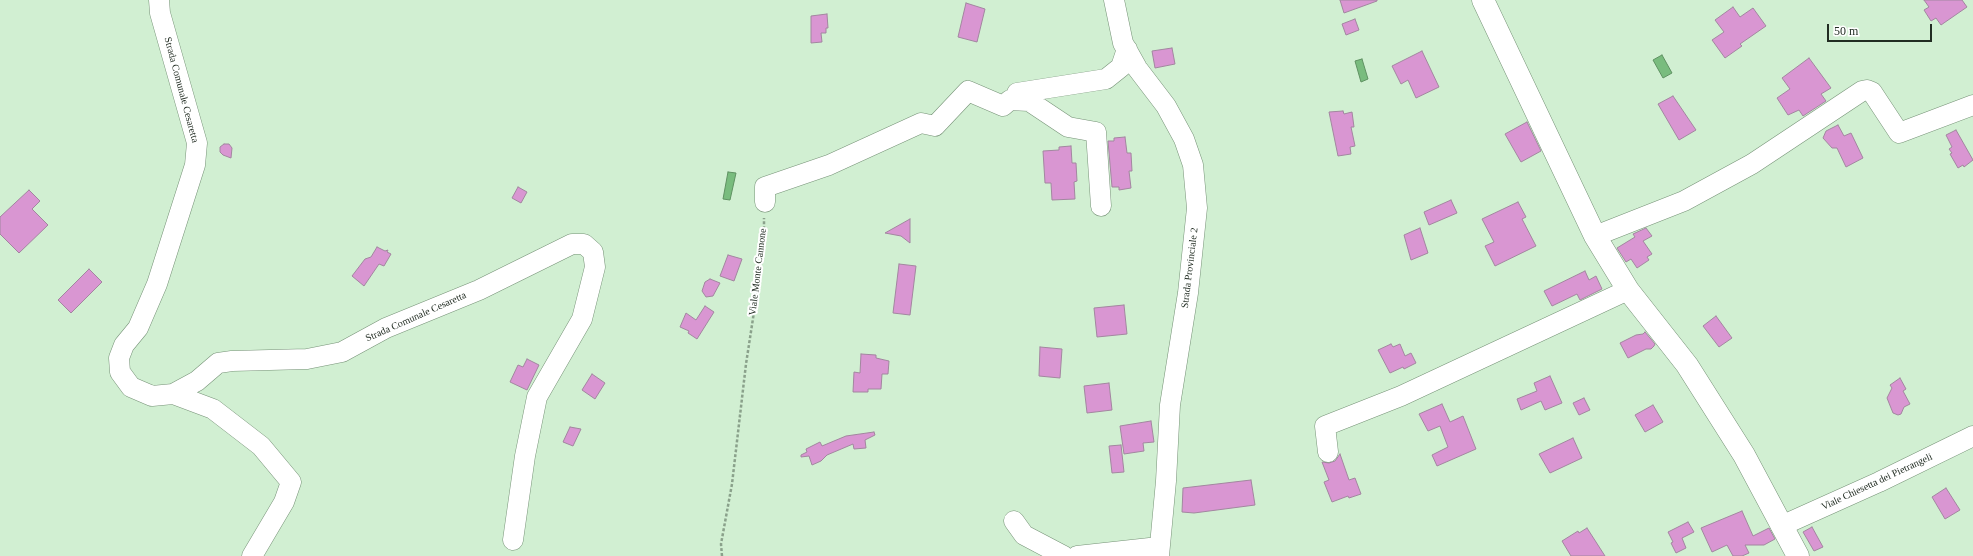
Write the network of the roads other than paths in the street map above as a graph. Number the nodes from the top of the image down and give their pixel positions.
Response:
1 (159, 0) edge
2 (1114, 0) edge
3 (1483, 0) edge
4 (1127, 49) junction
5 (1030, 101) junction
6 (1973, 105) edge
7 (765, 202) road end
8 (1101, 206) dead end
9 (1595, 236) junction
10 (1628, 290) junction
11 (173, 394) junction
12 (1973, 436) edge
13 (1328, 452) dead end
14 (1014, 521) dead end
15 (1782, 526) junction
16 (513, 540) dead end
17 (1159, 552) edge
18 (252, 556) edge
19 (1064, 556) edge
20 (1077, 556) edge
21 (1798, 556) edge

1 - 11 street, Strada Comunale Cesaretta
2 - 4 street, Strada Provinciale 2
3 - 9 main road
4 - 5 street
4 - 17 street, Strada Provinciale 2
5 - 7 street
5 - 8 street
6 - 9 street
9 - 10 main road
10 - 13 street
10 - 15 main road
11 - 16 street, Strada Comunale Cesaretta
11 - 18 street
12 - 15 street, Viale Chiesetta dei Pietrangeli
14 - 19 street
15 - 21 main road
17 - 20 street

